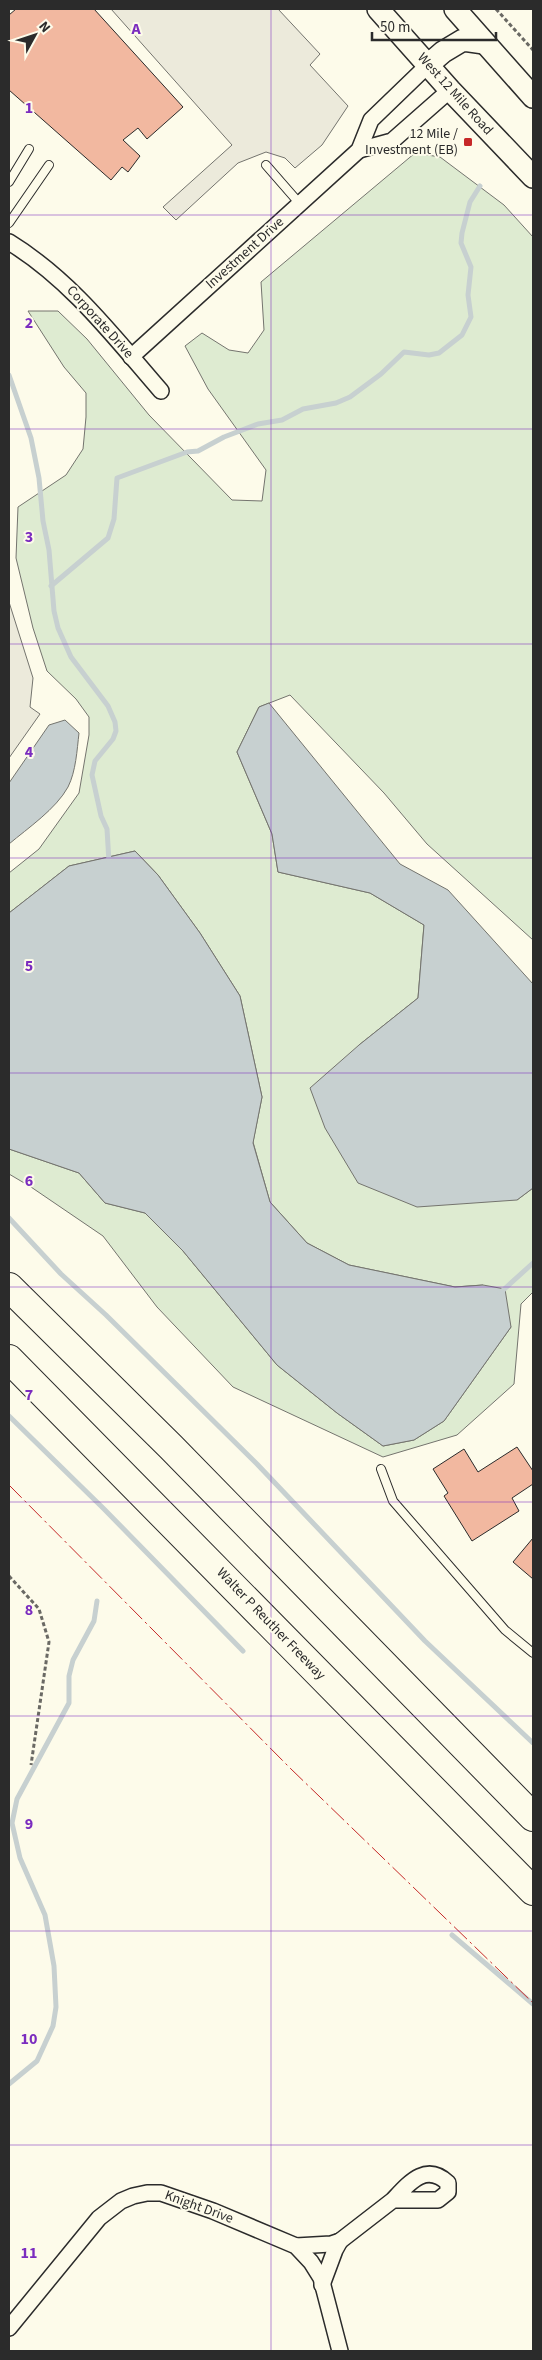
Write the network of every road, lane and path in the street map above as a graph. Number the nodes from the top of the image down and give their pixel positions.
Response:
1 (378, 9) edge
2 (455, 9) edge
3 (496, 9) edge
4 (484, 42) junction
5 (533, 50) edge
6 (428, 65) junction
7 (450, 90) junction
8 (533, 97) edge
9 (29, 149) dead end
10 (359, 150) junction
11 (49, 165) dead end
12 (266, 166) dead end
13 (533, 178) edge
14 (9, 182) edge
15 (300, 204) junction
16 (9, 223) edge
17 (9, 242) edge
18 (131, 356) junction
19 (161, 391) dead end
20 (9, 1287) edge
21 (9, 1359) edge
22 (381, 1470) dead end
23 (9, 1576) edge
24 (533, 1653) edge
25 (31, 1765) dead end
26 (533, 1817) edge
27 (533, 1891) edge
28 (393, 2200) dead end
29 (340, 2241) junction
30 (296, 2246) junction
31 (322, 2285) junction
32 (9, 2328) edge
33 (340, 2351) edge

1 - 6 main road, West 12 Mile Road
2 - 4 main road
3 - 5 path
4 - 6 main road
4 - 8 main road
6 - 7 main road, West 12 Mile Road
6 - 10 street, Investment Drive
7 - 10 street, Investment Drive
7 - 13 main road, West 12 Mile Road
9 - 14 lane
10 - 15 street, Investment Drive
11 - 16 lane
12 - 15 lane
15 - 18 street, Investment Drive
17 - 18 street, Corporate Drive
18 - 19 street, Corporate Drive
20 - 26 highway
21 - 27 highway, Walter P Reuther Freeway
22 - 24 lane
23 - 25 path
28 - 29 street
29 - 30 street
29 - 31 street
30 - 31 street, Knight Drive
30 - 32 street, Knight Drive
31 - 33 street, Knight Drive

